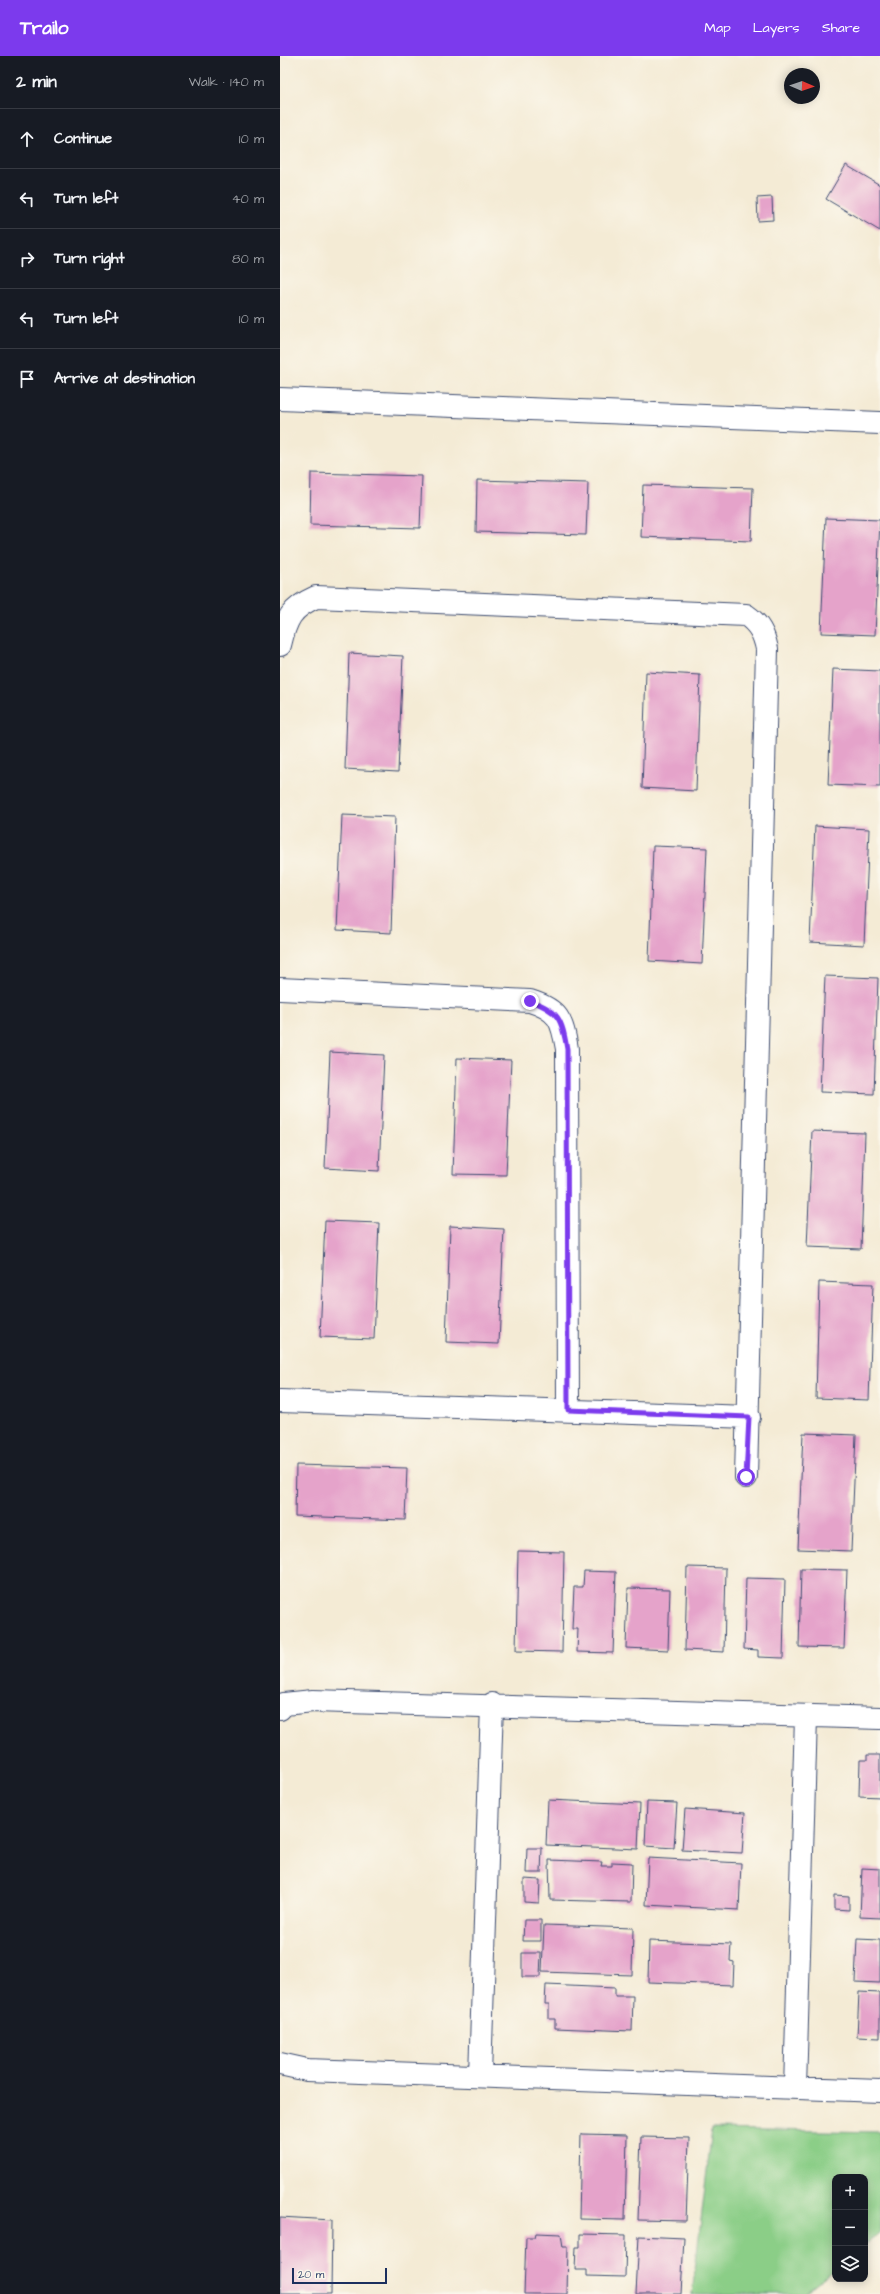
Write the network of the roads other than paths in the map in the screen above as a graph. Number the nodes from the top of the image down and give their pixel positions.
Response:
1 (280, 399) edge
2 (880, 423) edge
3 (280, 645) edge
4 (280, 989) edge
5 (280, 1401) edge
6 (568, 1410) junction
7 (749, 1417) junction
8 (746, 1477) dead end
9 (492, 1704) junction
10 (280, 1709) edge
11 (806, 1717) junction
12 (880, 1718) edge
13 (280, 2064) edge
14 (480, 2076) junction
15 (795, 2088) junction
16 (880, 2091) edge

1 - 2 street
3 - 7 street
4 - 6 street
5 - 6 street
6 - 7 street
7 - 8 street
9 - 10 street
9 - 11 street
9 - 14 street
11 - 12 street
11 - 15 street
13 - 14 street
14 - 15 street
15 - 16 street

